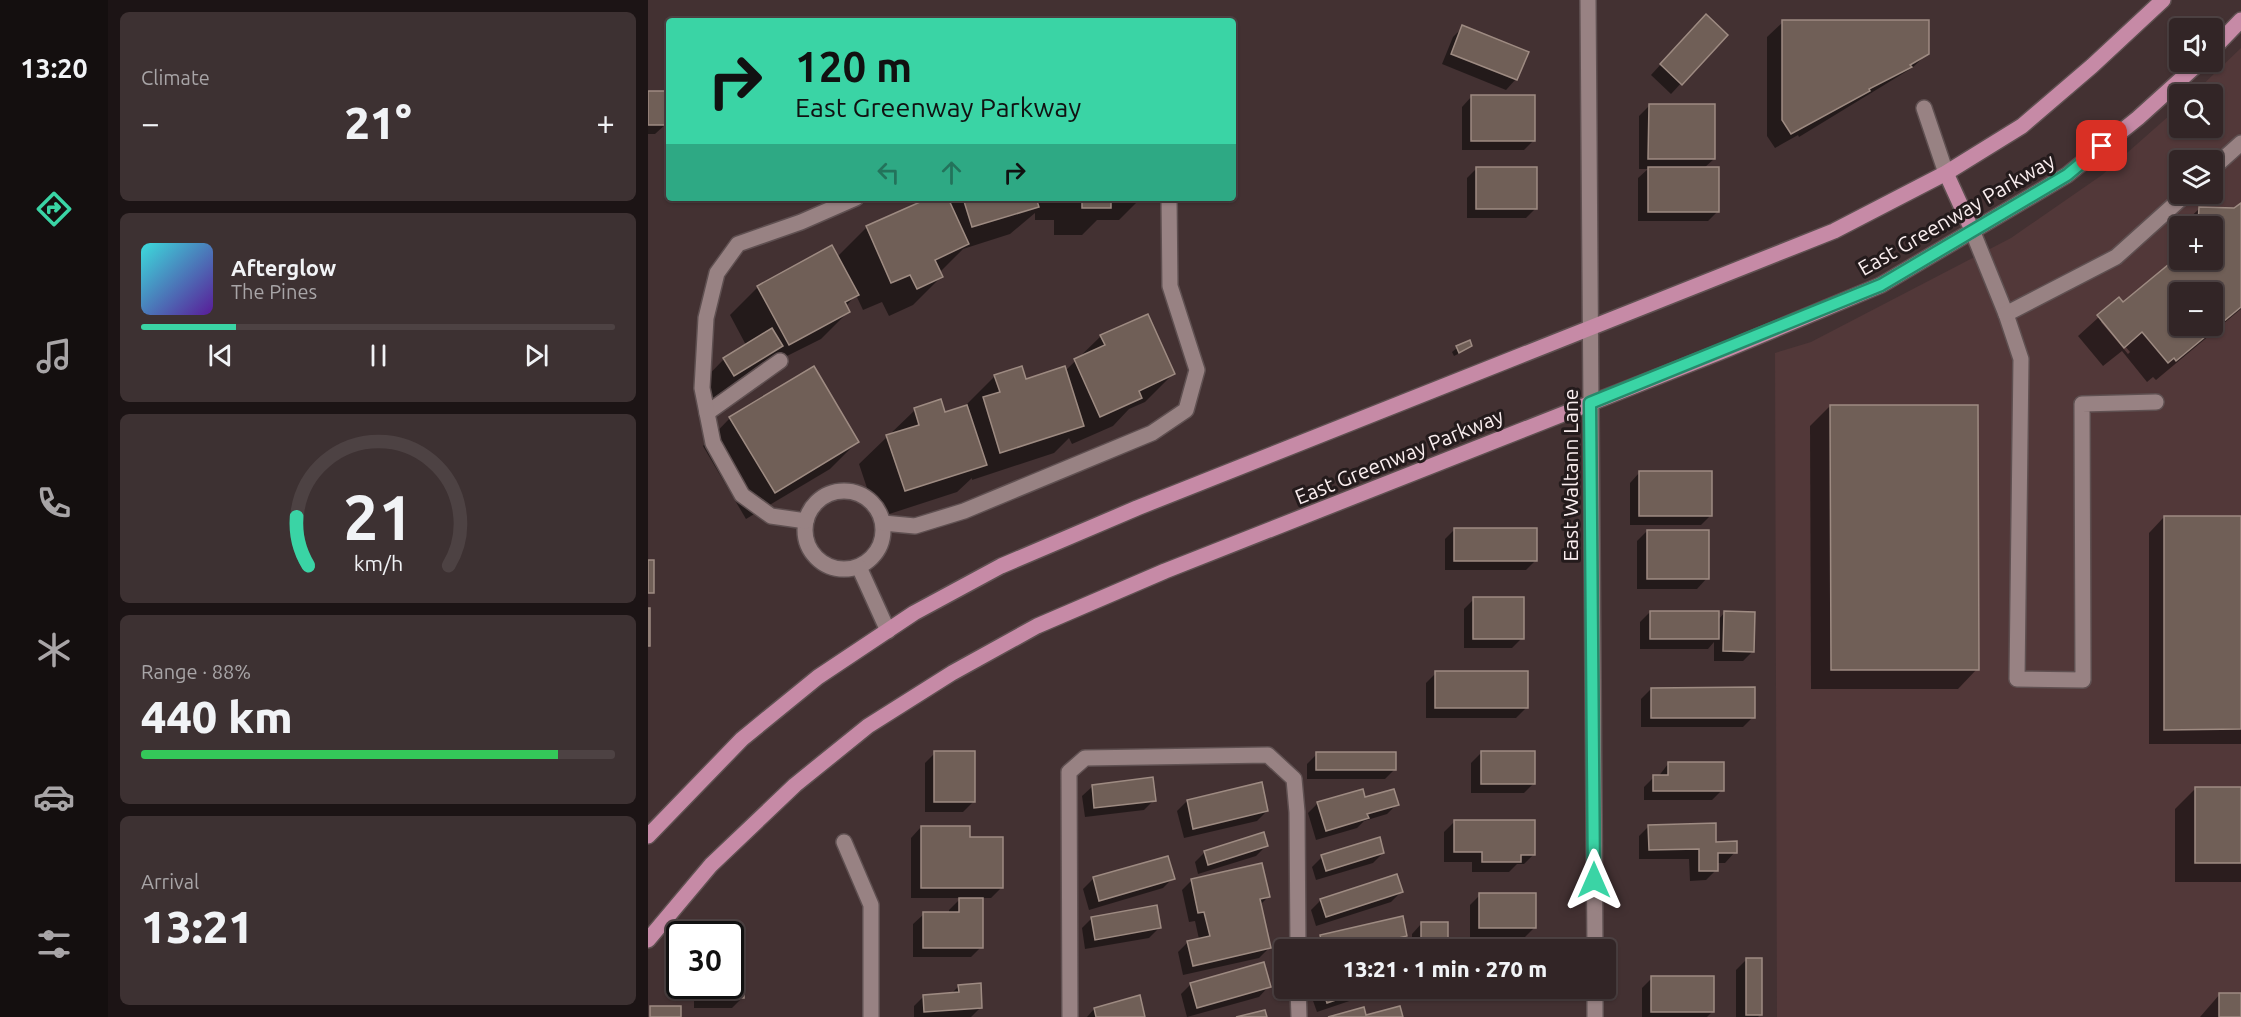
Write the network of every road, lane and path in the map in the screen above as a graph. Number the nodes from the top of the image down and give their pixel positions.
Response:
1 (1588, 0) edge
2 (2163, 0) edge
3 (2241, 20) edge
4 (2223, 39) edge
5 (2189, 72) edge
6 (1924, 108) dead end
7 (2241, 143) edge
8 (2223, 159) edge
9 (1946, 173) junction
10 (849, 201) edge
11 (1169, 201) edge
12 (2175, 204) edge
13 (1972, 230) junction
14 (2006, 314) junction
15 (1591, 327) junction
16 (780, 361) dead end
17 (2156, 402) dead end
18 (1590, 403) junction
19 (707, 413) junction
20 (806, 521) junction
21 (883, 524) junction
22 (859, 567) junction
23 (888, 631) junction
24 (648, 836) edge
25 (844, 842) dead end
26 (1298, 939) edge
27 (1595, 939) edge
28 (648, 940) edge
29 (1298, 999) edge
30 (1595, 999) edge
31 (871, 1017) edge
32 (1070, 1017) edge
33 (1299, 1017) edge
34 (1595, 1017) edge

1 - 15 street, East Waltann Lane
2 - 9 main road, East Greenway Parkway
3 - 4 main road
5 - 13 main road, East Greenway Parkway
6 - 9 street
7 - 8 street
9 - 13 main road
9 - 15 main road, East Greenway Parkway
10 - 19 street
11 - 21 street
12 - 14 street
13 - 14 street
13 - 18 main road, East Greenway Parkway
14 - 17 street
15 - 18 street, East Waltann Lane
15 - 23 main road, East Greenway Parkway
16 - 19 street
18 - 27 street, East Waltann Lane
18 - 28 main road, East Greenway Parkway
19 - 20 street
20 - 21 street
20 - 22 street
21 - 22 street
22 - 23 street
23 - 24 main road, East Greenway Parkway
25 - 31 street
26 - 32 street
29 - 33 street
30 - 34 street

